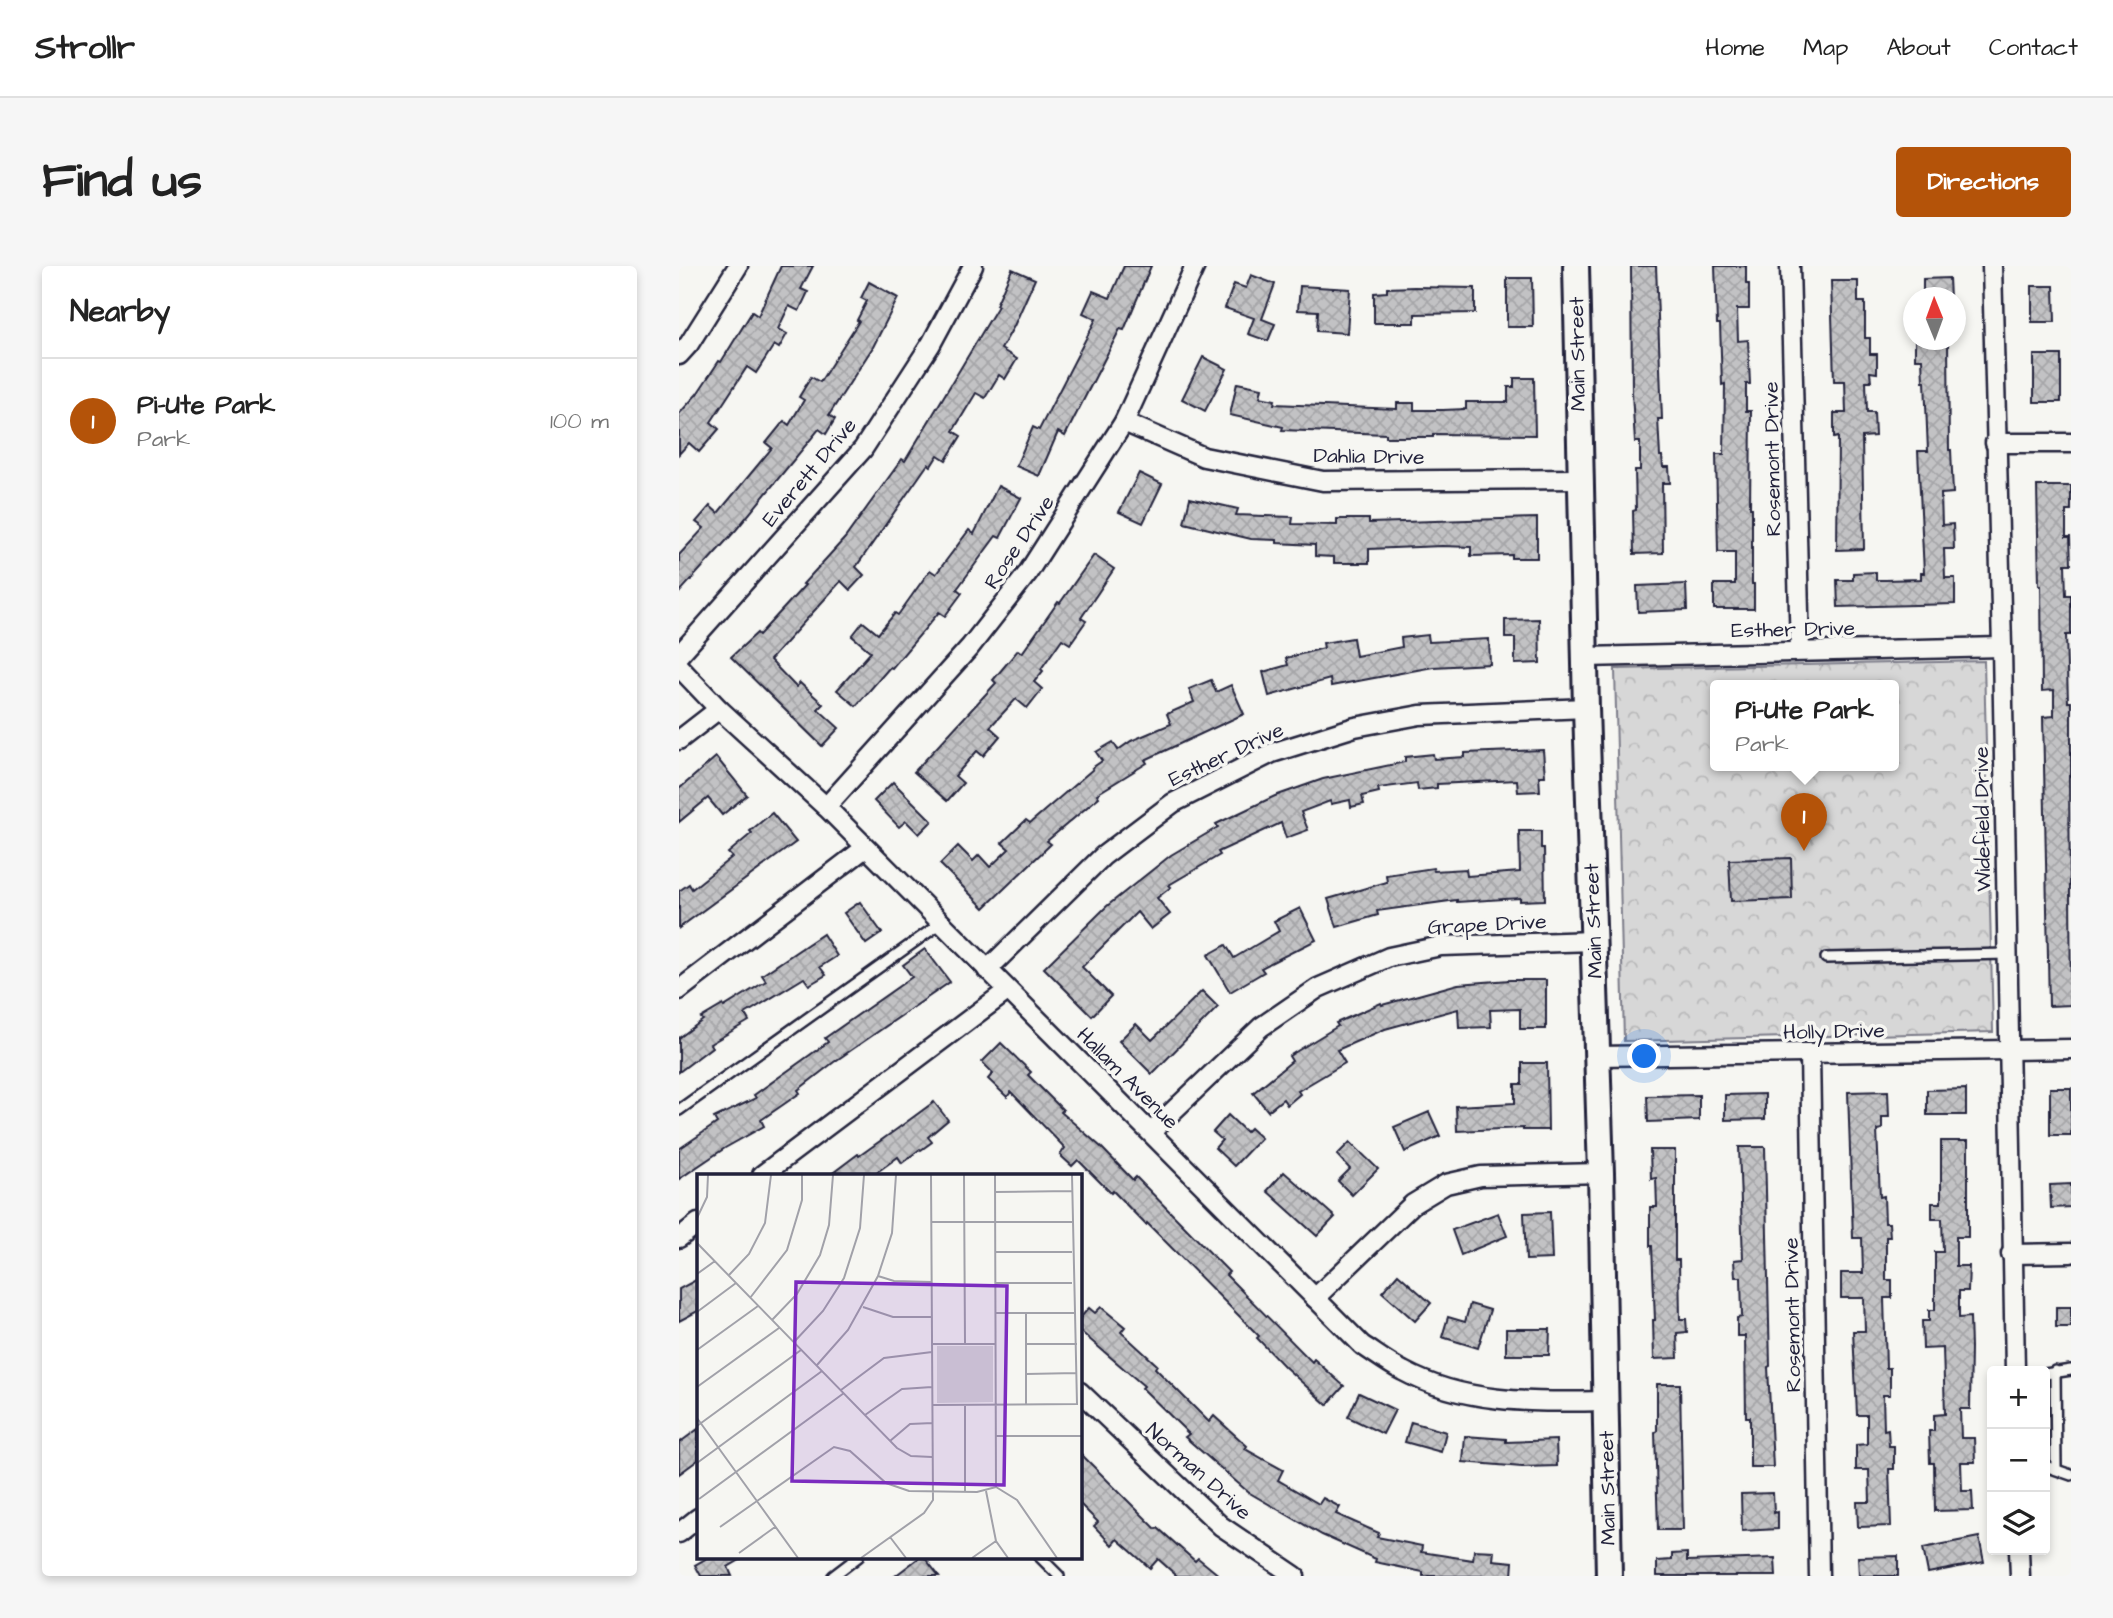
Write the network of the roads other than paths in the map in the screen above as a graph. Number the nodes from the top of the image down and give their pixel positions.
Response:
1 (738, 266) edge
2 (973, 266) edge
3 (1195, 266) edge
4 (1576, 266) edge
5 (1790, 266) edge
6 (1992, 266) edge
7 (679, 355) edge
8 (1124, 422) junction
9 (1995, 443) junction
10 (2071, 443) edge
11 (1580, 479) junction
12 (2002, 647) junction
13 (1800, 652) junction
14 (679, 655) edge
15 (1585, 657) junction
16 (679, 667) edge
17 (1586, 708) junction
18 (719, 709) junction
19 (679, 740) edge
20 (826, 807) junction
21 (865, 848) junction
22 (941, 923) junction
23 (1594, 941) junction
24 (2007, 954) junction
25 (1826, 958) dead end
26 (987, 970) junction
27 (679, 990) edge
28 (1007, 991) junction
29 (2071, 1049) edge
30 (2008, 1050) junction
31 (1810, 1054) junction
32 (1597, 1056) junction
33 (679, 1110) edge
34 (1150, 1132) junction
35 (1601, 1173) junction
36 (763, 1174) edge
37 (697, 1224) edge
38 (679, 1238) edge
39 (2071, 1253) edge
40 (2011, 1254) junction
41 (1315, 1298) junction
42 (2015, 1366) edge
43 (2071, 1370) edge
44 (2055, 1371) junction
45 (2050, 1372) edge
46 (1081, 1393) edge
47 (1605, 1401) junction
48 (2050, 1467) edge
49 (2056, 1469) junction
50 (2071, 1475) edge
51 (697, 1519) edge
52 (679, 1533) edge
53 (2019, 1555) edge
54 (857, 1558) edge
55 (1041, 1558) edge
56 (833, 1576) edge
57 (1059, 1576) edge
58 (1295, 1576) edge
59 (1609, 1576) edge
60 (1819, 1576) edge
61 (2020, 1576) edge

1 - 7 street
2 - 14 street, Everett Drive
3 - 8 street, Rose Drive
4 - 11 main road, Main Street
5 - 13 street, Rosemont Drive
6 - 9 street, Widefield Drive
8 - 11 street, Dahlia Drive
8 - 20 street, Rose Drive
9 - 10 street
9 - 12 street, Widefield Drive
11 - 15 main road, Main Street
12 - 13 street, Esther Drive
12 - 24 street, Widefield Drive
13 - 15 street, Esther Drive
15 - 17 main road, Main Street
16 - 18 street, Hallam Avenue
17 - 23 main road, Main Street
17 - 26 street, Esther Drive
18 - 19 street
18 - 20 street, Hallam Avenue
20 - 21 street, Hallam Avenue
21 - 22 street, Hallam Avenue
21 - 27 street
22 - 26 street, Hallam Avenue
22 - 33 lane
23 - 32 main road, Main Street
23 - 34 street, Grape Drive
24 - 25 lane
24 - 30 street, Widefield Drive
26 - 28 street, Hallam Avenue
28 - 34 street, Hallam Avenue
28 - 36 street
29 - 30 street, Holly Drive
30 - 31 street, Holly Drive
30 - 40 street, Widefield Drive
31 - 32 street, Holly Drive
31 - 60 street, Rosemont Drive
32 - 35 main road, Main Street
34 - 41 street, Hallam Avenue
35 - 41 street
35 - 47 main road, Main Street
37 - 38 street
39 - 40 street
40 - 42 street, Widefield Drive
41 - 47 street, Hallam Avenue
43 - 44 lane
44 - 45 lane
44 - 49 lane
46 - 58 street, Norman Drive
47 - 59 main road, Main Street
48 - 49 lane
49 - 50 lane
51 - 52 street
53 - 61 street
54 - 56 lane
55 - 57 lane

